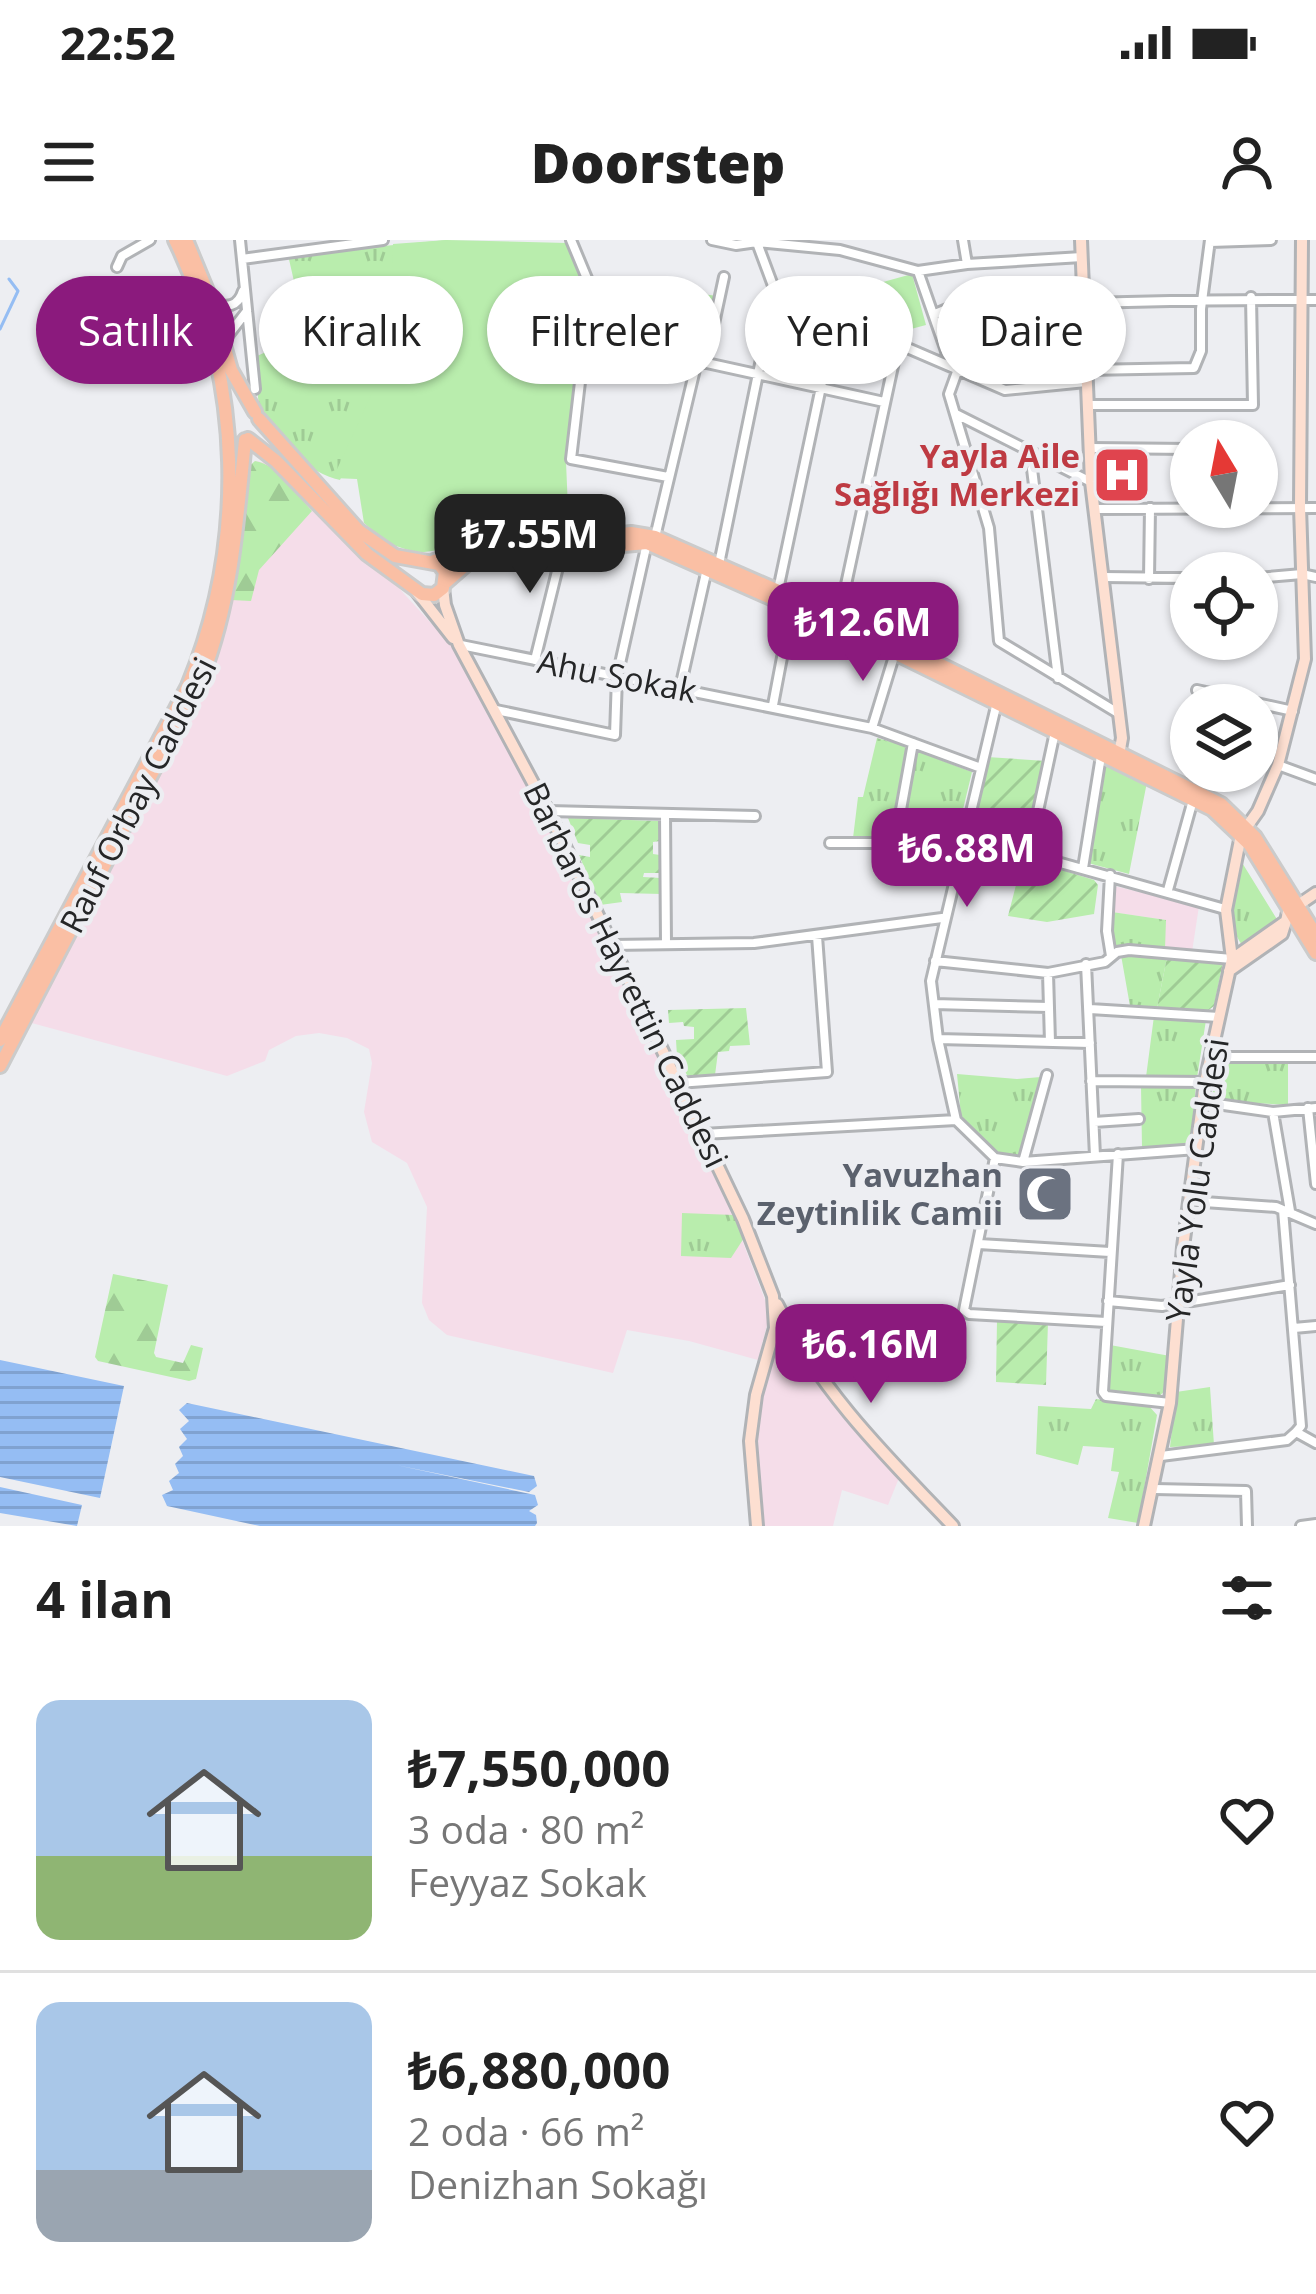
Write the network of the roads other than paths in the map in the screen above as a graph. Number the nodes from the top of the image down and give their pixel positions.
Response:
1 (150, 240) edge
2 (175, 240) edge
3 (186, 240) edge
4 (240, 240) edge
5 (383, 240) edge
6 (572, 240) edge
7 (712, 240) edge
8 (963, 240) edge
9 (1081, 240) edge
10 (1270, 240) edge
11 (1302, 240) edge
12 (756, 241) edge
13 (1210, 241) edge
14 (841, 245) edge
15 (1082, 257) junction
16 (242, 259) junction
17 (967, 264) junction
18 (117, 267) dead end
19 (918, 271) junction
20 (1300, 273) junction
21 (1316, 273) edge
22 (201, 276) edge
23 (586, 276) edge
24 (769, 276) edge
25 (1082, 276) edge
26 (724, 277) dead end
27 (244, 290) junction
28 (721, 291) edge
29 (1252, 297) junction
30 (1203, 300) junction
31 (1299, 300) junction
32 (1316, 300) edge
33 (1126, 301) edge
34 (235, 304) edge
35 (248, 310) junction
36 (935, 314) joint
37 (937, 321) edge
38 (235, 326) edge
39 (1299, 345) junction
40 (1316, 345) edge
41 (1126, 373) edge
42 (235, 379) edge
43 (579, 384) edge
44 (691, 384) edge
45 (755, 384) edge
46 (801, 384) edge
47 (822, 384) edge
48 (888, 384) edge
49 (952, 384) edge
50 (992, 384) edge
51 (1040, 384) edge
52 (1087, 384) edge
53 (255, 388) dead end
54 (821, 389) junction
55 (884, 402) junction
56 (1088, 405) junction
57 (955, 413) junction
58 (257, 415) junction
59 (1299, 416) junction
60 (1316, 416) edge
61 (227, 427) junction
62 (247, 439) junction
63 (1090, 448) junction
64 (1170, 448) edge
65 (1036, 454) junction
66 (272, 458) junction
67 (243, 463) junction
68 (668, 477) junction
69 (1091, 482) junction
70 (1278, 507) edge
71 (1300, 507) junction
72 (1094, 508) junction
73 (1150, 508) junction
74 (1170, 508) edge
75 (1316, 508) edge
76 (651, 540) junction
77 (562, 550) junction
78 (429, 561) junction
79 (713, 569) junction
80 (1302, 574) junction
81 (1102, 576) junction
82 (1278, 576) edge
83 (1316, 577) edge
84 (1149, 578) junction
85 (1170, 578) edge
86 (444, 585) junction
87 (415, 589) junction
88 (778, 592) junction
89 (791, 610) junction
90 (838, 618) junction
91 (459, 645) junction
92 (895, 653) junction
93 (535, 659) junction
94 (1311, 660) edge
95 (617, 677) junction
96 (1058, 678) junction
97 (680, 689) junction
98 (997, 702) junction
99 (773, 705) junction
100 (1278, 708) edge
101 (495, 710) junction
102 (1294, 711) junction
103 (1119, 713) junction
104 (872, 728) junction
105 (1055, 732) junction
106 (913, 743) junction
107 (1101, 754) junction
108 (1119, 758) junction
109 (1278, 766) joint
110 (981, 768) junction
111 (1316, 779) edge
112 (1265, 792) edge
113 (1193, 800) junction
114 (548, 811) junction
115 (664, 814) junction
116 (755, 816) dead end
117 (1245, 832) junction
118 (964, 840) junction
119 (830, 843) dead end
120 (896, 844) junction
121 (1029, 854) junction
122 (1082, 868) junction
123 (1110, 875) junction
124 (1168, 890) junction
125 (1316, 893) edge
126 (1226, 910) junction
127 (943, 918) junction
128 (1289, 919) junction
129 (1316, 935) edge
130 (817, 936) junction
131 (666, 944) junction
132 (609, 945) junction
133 (1316, 953) edge
134 (1112, 956) junction
135 (935, 961) junction
136 (1086, 964) junction
137 (1230, 965) junction
138 (1048, 973) junction
139 (934, 1004) junction
140 (1049, 1007) junction
141 (1090, 1009) junction
142 (1219, 1017) junction
143 (938, 1039) junction
144 (0, 1040) edge
145 (1050, 1042) junction
146 (1090, 1043) junction
147 (1210, 1057) junction
148 (1316, 1057) edge
149 (0, 1066) edge
150 (1048, 1075) dead end
151 (1091, 1081) junction
152 (1205, 1082) junction
153 (678, 1083) junction
154 (1203, 1102) junction
155 (1312, 1108) edge
156 (1273, 1112) junction
157 (1138, 1119) dead end
158 (956, 1120) junction
159 (1094, 1122) junction
160 (704, 1134) junction
161 (1198, 1149) junction
162 (1118, 1154) junction
163 (1095, 1156) junction
164 (995, 1158) junction
165 (1024, 1162) junction
166 (1316, 1184) edge
167 (1190, 1201) junction
168 (1287, 1211) junction
169 (1316, 1224) edge
170 (979, 1244) junction
171 (1111, 1252) junction
172 (1290, 1285) junction
173 (773, 1296) junction
174 (1108, 1301) junction
175 (1179, 1302) junction
176 (1106, 1322) junction
177 (1316, 1326) edge
178 (1294, 1328) junction
179 (1170, 1403) junction
180 (1296, 1432) junction
181 (1316, 1443) edge
182 (1161, 1456) junction
183 (1155, 1489) junction
184 (1316, 1524) edge
185 (757, 1526) edge
186 (953, 1526) edge
187 (1144, 1526) edge
188 (1247, 1526) edge
189 (1301, 1526) edge

1 - 18 street
2 - 61 main road, Rauf Orbay Caddesi
3 - 22 main road
4 - 16 street
5 - 16 street
6 - 23 street
7 - 12 street
8 - 17 street
9 - 15 street
10 - 13 street
11 - 20 street, Yayla Yolu Caddesi
12 - 14 street
12 - 24 street
13 - 30 street
14 - 19 street
15 - 17 street
15 - 25 street
16 - 27 street
17 - 19 street
19 - 36 street
20 - 21 street
20 - 31 street, Yayla Yolu Caddesi
26 - 28 street
27 - 34 street
27 - 35 street
29 - 30 street
29 - 31 street
29 - 56 street
30 - 33 street
30 - 41 street
31 - 32 street
31 - 39 street, Yayla Yolu Caddesi
35 - 38 street
35 - 53 street
36 - 37 street
39 - 40 street
39 - 59 street, Yayla Yolu Caddesi
42 - 58 main road
43 - 68 street
44 - 68 street
45 - 79 street
46 - 54 street
47 - 54 street
48 - 55 street
49 - 57 street
50 - 51 street
52 - 56 street
54 - 55 street
54 - 88 street
55 - 90 street
56 - 63 street
57 - 65 street
57 - 96 street
58 - 61 main road
58 - 62 main road, Rauf Orbay Caddesi
58 - 78 main road
59 - 60 street
59 - 71 street, Yayla Yolu Caddesi
61 - 62 main road
61 - 144 main road, Rauf Orbay Caddesi
62 - 66 main road
62 - 67 main road, Rauf Orbay Caddesi
63 - 64 street
63 - 69 street
65 - 69 street
65 - 96 street
66 - 67 main road
66 - 87 main road
67 - 149 main road, Rauf Orbay Caddesi
68 - 76 street
69 - 72 street
70 - 71 street
71 - 75 street
71 - 80 street, Yayla Yolu Caddesi
72 - 73 street
72 - 81 street
73 - 74 street
73 - 84 street
76 - 77 main road
76 - 78 main road
76 - 79 main road
76 - 95 street
77 - 86 main road
77 - 93 street
78 - 86 main road
78 - 87 main road
79 - 88 main road
79 - 89 main road
79 - 97 street
80 - 82 street
80 - 83 street
80 - 94 street, Yayla Yolu Caddesi
81 - 84 street
81 - 103 street
84 - 85 street
86 - 87 main road
86 - 91 street
87 - 91 street
88 - 90 main road
89 - 92 main road
89 - 99 street
90 - 108 main road
91 - 93 street, Ahu Sokak
91 - 101 street, Barbaros Hayrettin Caddesi
92 - 98 main road
92 - 104 street
93 - 95 street, Ahu Sokak
94 - 102 street, Yayla Yolu Caddesi
95 - 97 street, Ahu Sokak
95 - 101 street
96 - 103 street
97 - 99 street, Ahu Sokak
98 - 105 main road
98 - 110 street
99 - 104 street, Ahu Sokak
100 - 102 street
101 - 114 street, Barbaros Hayrettin Caddesi
102 - 109 street, Yayla Yolu Caddesi
103 - 108 street
104 - 106 street, Ahu Sokak
105 - 107 main road
105 - 121 street
106 - 110 street, Ahu Sokak
106 - 120 street
107 - 108 main road
107 - 122 street
108 - 113 main road
108 - 117 main road
109 - 111 street
110 - 118 street
112 - 117 street, Yayla Yolu Caddesi
113 - 117 main road
113 - 124 street
114 - 115 street
114 - 132 street, Barbaros Hayrettin Caddesi
115 - 116 street
115 - 131 street
117 - 126 street, Yayla Yolu Caddesi
117 - 128 main road
118 - 120 street
118 - 121 street
118 - 127 street
119 - 120 street
121 - 122 street
122 - 123 street
123 - 124 street
123 - 134 street
124 - 126 street
125 - 128 street
126 - 137 street, Yayla Yolu Caddesi
127 - 130 street
127 - 135 street
128 - 129 main road
128 - 133 main road
128 - 137 street
130 - 131 street
130 - 153 street
131 - 132 street
132 - 153 street, Barbaros Hayrettin Caddesi
134 - 136 street
134 - 137 street
135 - 138 street
135 - 139 street
136 - 138 street
136 - 141 street
137 - 142 street, Yayla Yolu Caddesi
138 - 140 street
139 - 140 street
139 - 143 street
140 - 145 street
141 - 142 street
141 - 146 street
142 - 147 street, Yayla Yolu Caddesi
143 - 145 street
143 - 158 street
145 - 146 street
146 - 151 street
147 - 148 street
147 - 152 street, Yayla Yolu Caddesi
150 - 165 street
151 - 152 street
151 - 159 street
152 - 154 street, Yayla Yolu Caddesi
153 - 160 street, Barbaros Hayrettin Caddesi
154 - 156 street
154 - 161 street, Yayla Yolu Caddesi
155 - 156 street
155 - 166 street
156 - 168 street
157 - 159 street
158 - 160 street
158 - 164 street
159 - 163 street
160 - 173 street, Barbaros Hayrettin Caddesi
161 - 162 street
161 - 167 street, Yayla Yolu Caddesi
162 - 163 street
162 - 171 street
163 - 165 street
164 - 165 street
164 - 170 street
167 - 168 street
167 - 175 street, Yayla Yolu Caddesi
168 - 169 street
168 - 172 street
170 - 171 street
170 - 176 street
171 - 174 street
172 - 175 street
172 - 178 street
173 - 185 street, Barbaros Hayrettin Caddesi
173 - 186 street
174 - 175 street
174 - 176 street
175 - 179 street, Yayla Yolu Caddesi
176 - 179 street
177 - 178 street
178 - 180 street
179 - 182 street, Yayla Yolu Caddesi
180 - 181 street
180 - 182 street
182 - 183 street, Yayla Yolu Caddesi
183 - 187 street, Yayla Yolu Caddesi
183 - 188 street
184 - 189 street

